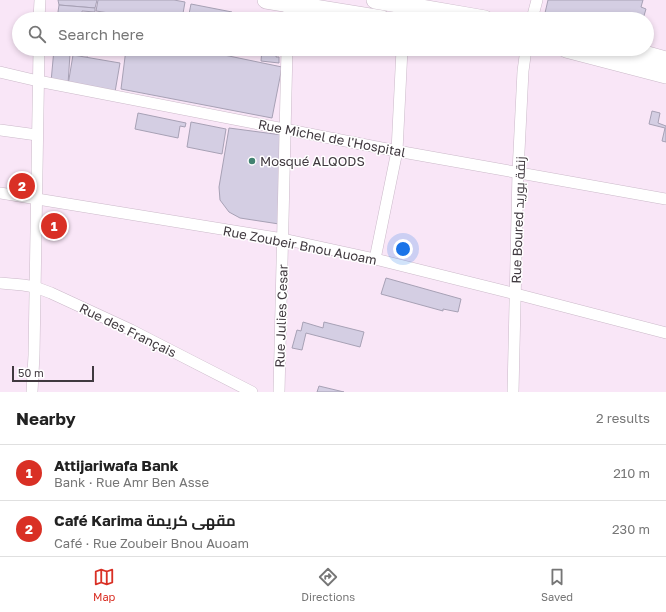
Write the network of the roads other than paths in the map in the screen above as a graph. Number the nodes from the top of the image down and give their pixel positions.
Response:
1 (40, 0) edge
2 (266, 0) edge
3 (375, 0) edge
4 (537, 0) edge
5 (39, 12) edge
6 (289, 12) edge
7 (445, 12) edge
8 (534, 12) edge
9 (38, 56) edge
10 (287, 56) edge
11 (402, 56) edge
12 (526, 56) edge
13 (593, 56) edge
14 (651, 56) edge
15 (666, 60) edge
16 (0, 72) edge
17 (666, 75) edge
18 (38, 81) junction
19 (286, 129) junction
20 (0, 130) edge
21 (37, 135) junction
22 (397, 151) junction
23 (518, 172) junction
24 (0, 193) edge
25 (37, 199) junction
26 (666, 199) edge
27 (283, 239) junction
28 (375, 259) junction
29 (0, 283) edge
30 (35, 287) junction
31 (516, 294) junction
32 (666, 333) edge
33 (32, 392) edge
34 (252, 392) edge
35 (279, 392) edge
36 (513, 392) edge

1 - 5 street
2 - 6 main road
3 - 7 main road
4 - 8 street
9 - 18 street
10 - 19 street, Rue Julies Cesar
11 - 22 street
12 - 23 street, Rue Boured زنقة بوريد
13 - 17 main road
14 - 15 main road
16 - 18 street, Rue Michel de l'Hospital
18 - 19 street, Rue Michel de l'Hospital
18 - 21 street
19 - 22 street, Rue Michel de l'Hospital
19 - 27 street, Rue Julies Cesar
20 - 21 street
21 - 25 street
22 - 23 street, Rue Michel de l'Hospital
22 - 28 street
23 - 26 street, Rue Michel de l'Hospital
23 - 31 street, Rue Boured زنقة بوريد
24 - 25 street, Rue Zoubeir Bnou Auoam
25 - 27 street, Rue Zoubeir Bnou Auoam
25 - 30 street
27 - 28 street, Rue Zoubeir Bnou Auoam
27 - 35 street, Rue Julies Cesar
28 - 31 street, Rue Zoubeir Bnou Auoam
29 - 30 street, Rue des Français
30 - 33 street
30 - 34 street, Rue des Français
31 - 32 street, Rue Zoubeir Bnou Auoam
31 - 36 street, Rue Boured زنقة بوريد

